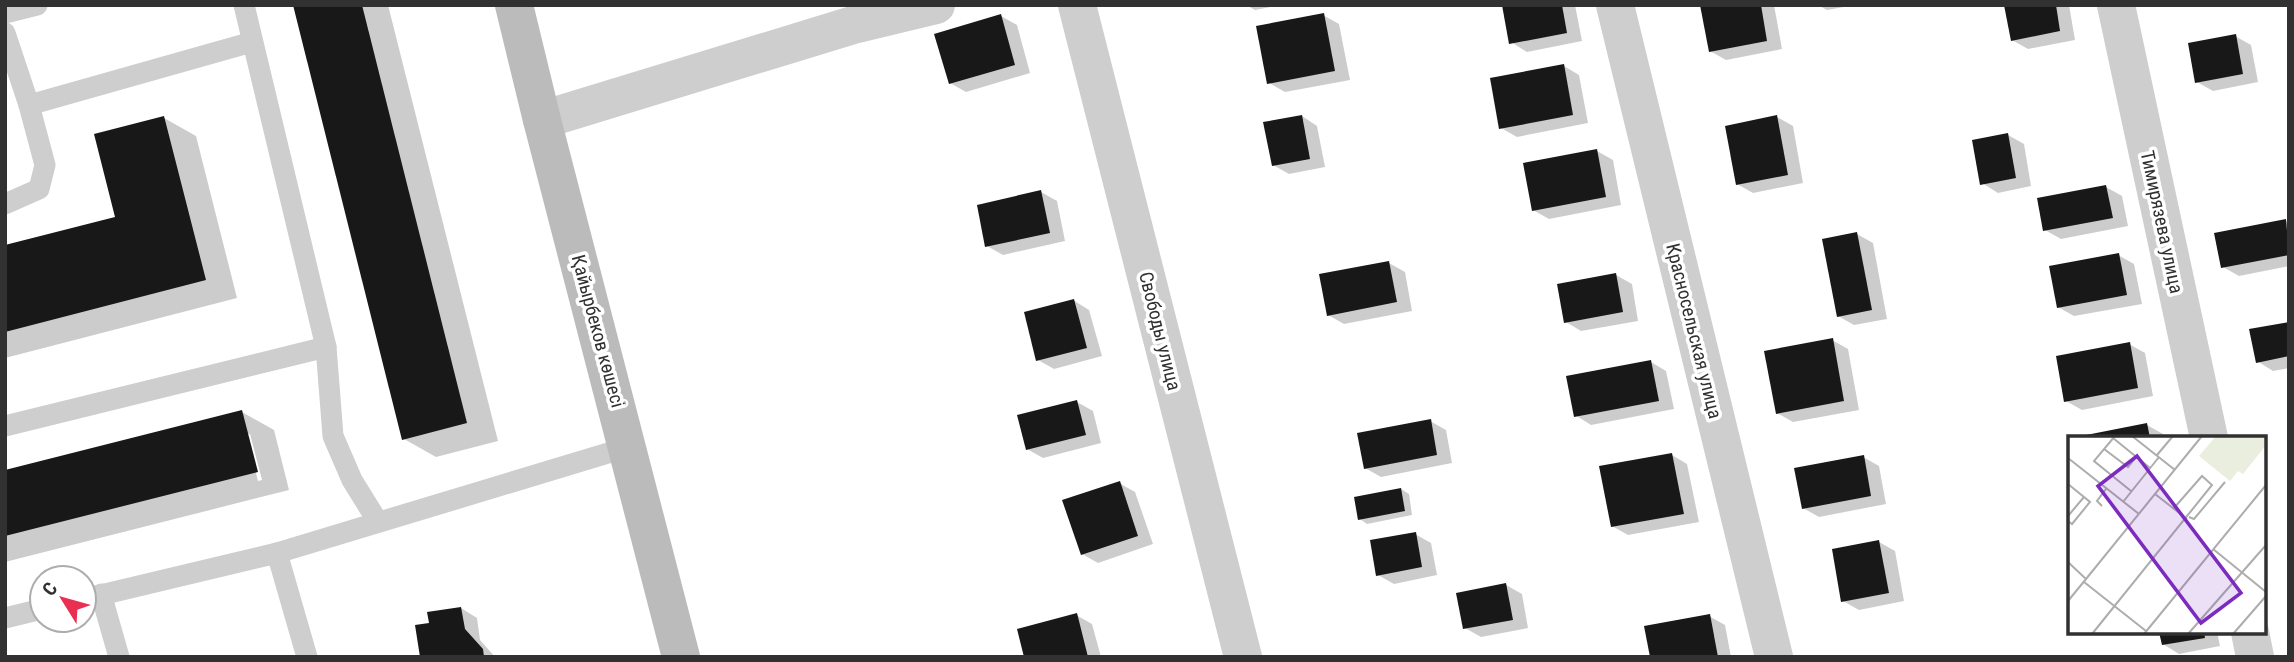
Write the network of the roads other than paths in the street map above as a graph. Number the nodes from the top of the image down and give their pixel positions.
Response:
1 (37, 5) edge
2 (244, 5) edge
3 (514, 5) edge
4 (936, 5) edge
5 (1077, 5) edge
6 (1615, 5) edge
7 (2116, 5) edge
8 (5, 13) edge
9 (850, 15) edge
10 (5, 33) edge
11 (253, 42) junction
12 (29, 105) junction
13 (541, 120) junction
14 (5, 204) edge
15 (326, 346) junction
16 (5, 426) edge
17 (2208, 436) edge
18 (628, 447) junction
19 (378, 522) junction
20 (277, 553) junction
21 (98, 595) edge
22 (98, 610) edge
23 (28, 612) edge
24 (5, 618) edge
25 (2250, 634) edge
26 (119, 657) edge
27 (307, 657) edge
28 (681, 657) edge
29 (1243, 657) edge
30 (1774, 657) edge
31 (2255, 657) edge

1 - 8 lane
2 - 11 lane
3 - 13 main road, Қайырбеков көшесі
4 - 9 street
5 - 29 street, Свободы улица
6 - 30 street, Красносельская улица
7 - 17 street, Тимирязева улица
9 - 13 street
10 - 12 lane
11 - 12 lane
11 - 15 lane
12 - 14 lane
13 - 18 main road, Қайырбеков көшесі
15 - 16 lane
15 - 19 lane
18 - 19 lane
18 - 28 main road, Қайырбеков көшесі
19 - 20 lane
20 - 21 lane
20 - 27 lane
22 - 26 lane
23 - 24 lane
25 - 31 street

